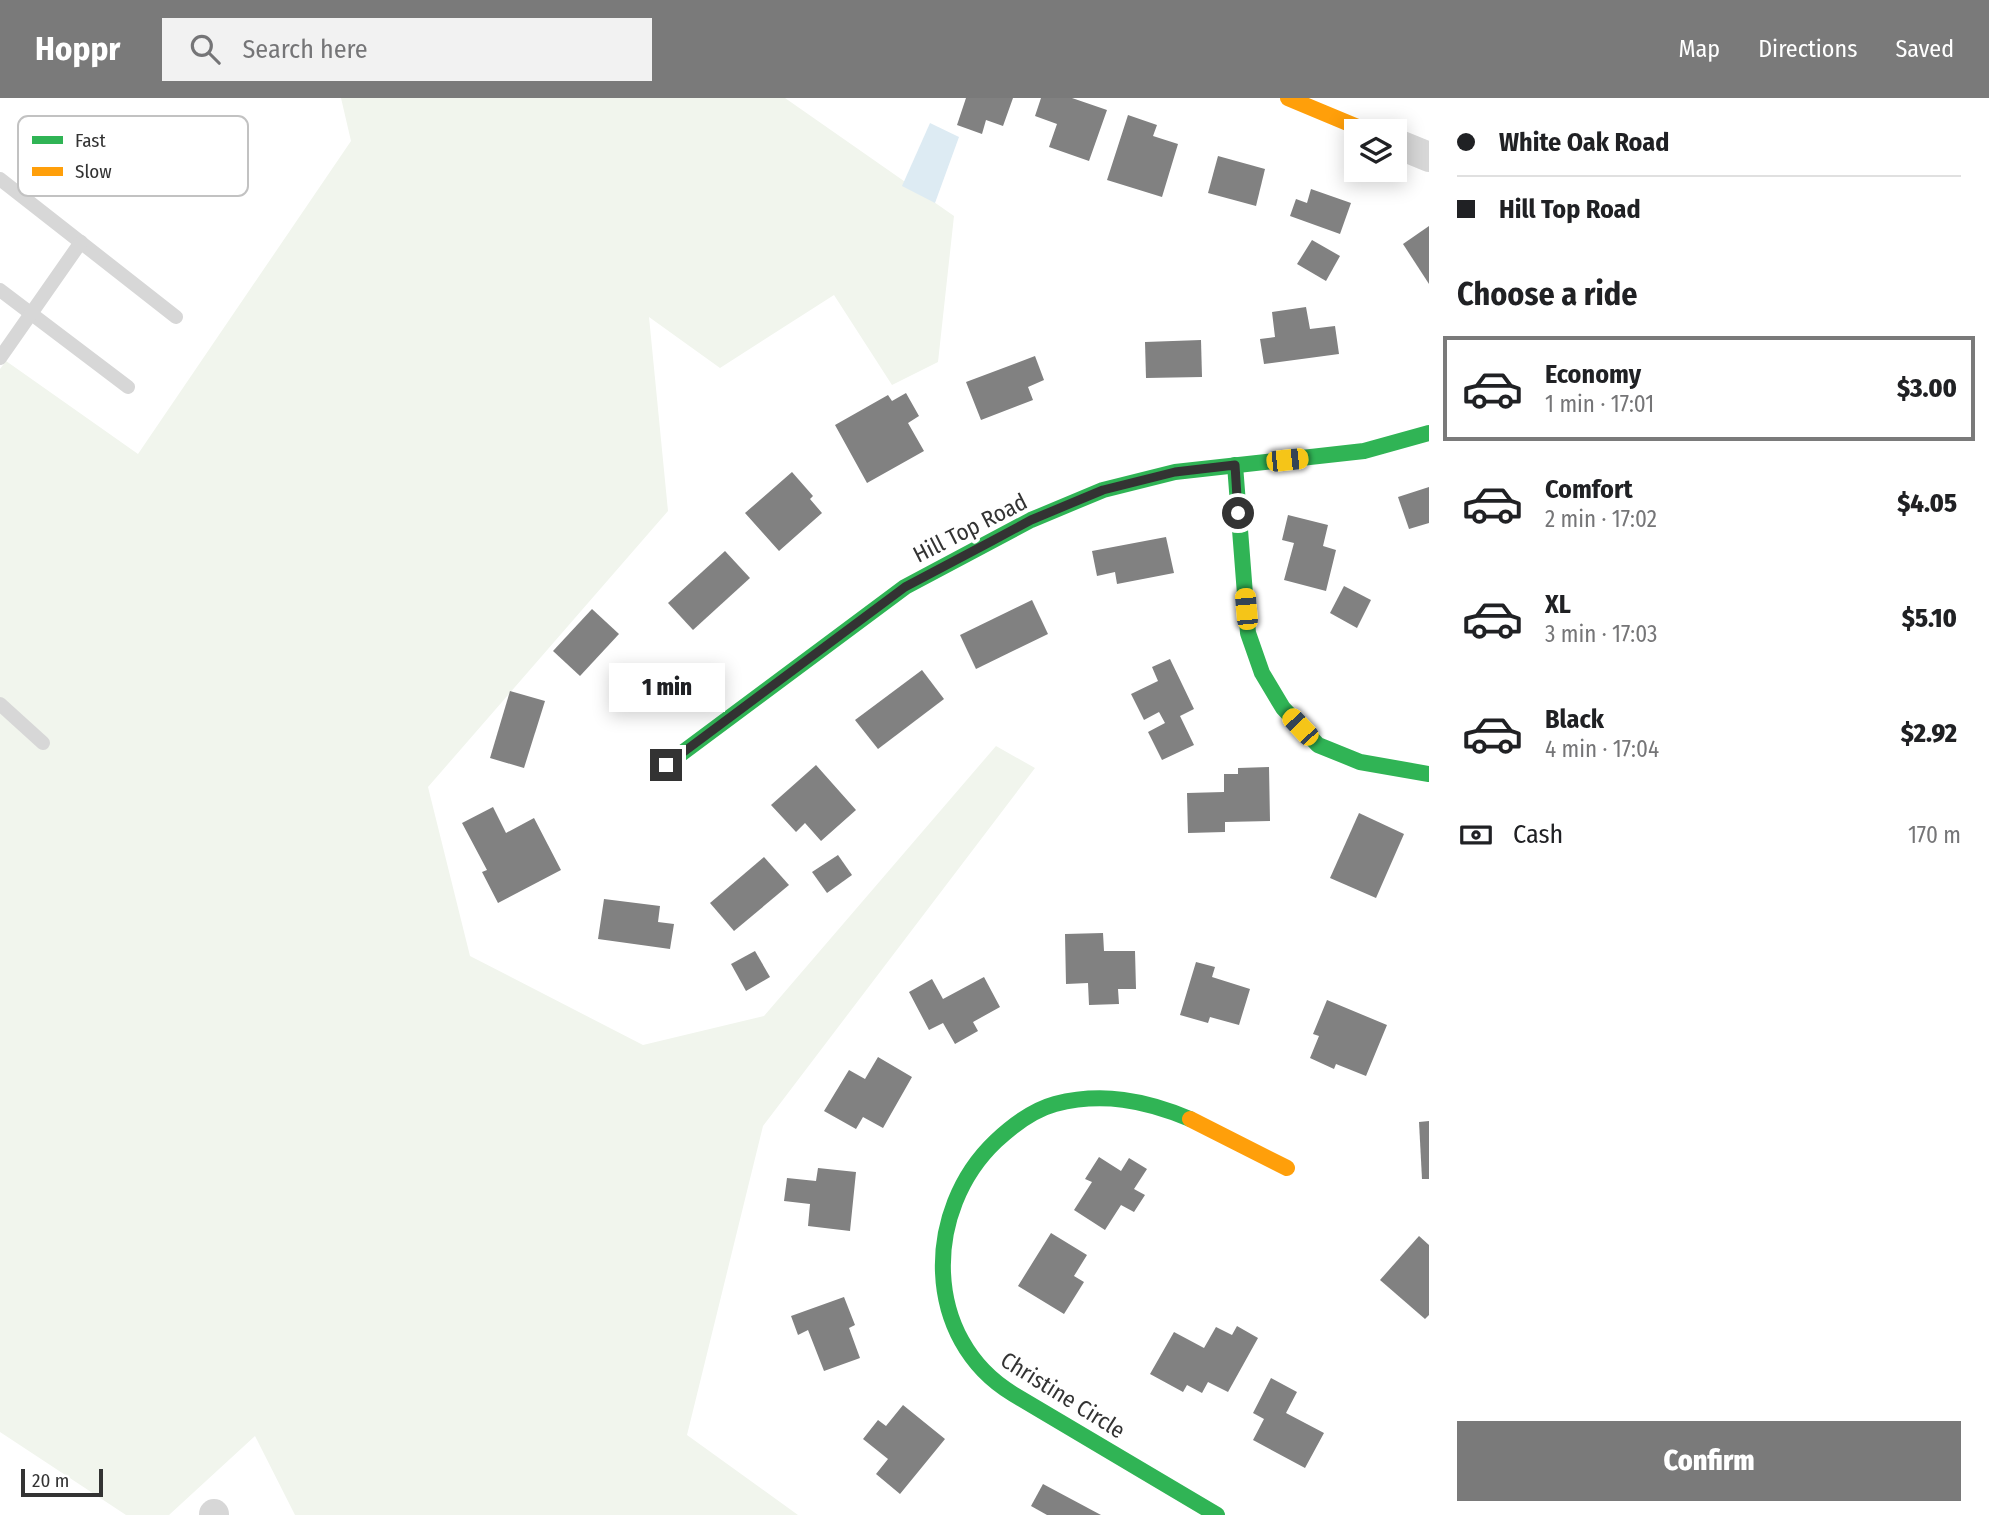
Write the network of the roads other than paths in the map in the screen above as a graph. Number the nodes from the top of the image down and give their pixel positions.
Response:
1 (1288, 98) edge
2 (1344, 121) edge
3 (1407, 148) edge
4 (1429, 157) edge
5 (0, 179) edge
6 (18, 193) edge
7 (22, 196) edge
8 (81, 242) junction
9 (0, 290) edge
10 (30, 313) junction
11 (176, 317) dead end
12 (0, 358) edge
13 (128, 387) dead end
14 (1429, 433) edge
15 (1235, 465) junction
16 (0, 704) edge
17 (43, 743) dead end
18 (666, 765) dead end
19 (1429, 774) edge
20 (1287, 1168) dead end
21 (1217, 1515) edge

1 - 2 street
3 - 4 street
5 - 6 lane
7 - 8 lane
8 - 10 lane
8 - 11 lane
9 - 10 lane
10 - 12 lane
10 - 13 lane
14 - 15 street, Hill Top Road
15 - 18 street, Hill Top Road
15 - 19 street
16 - 17 lane
20 - 21 street, Christine Circle

